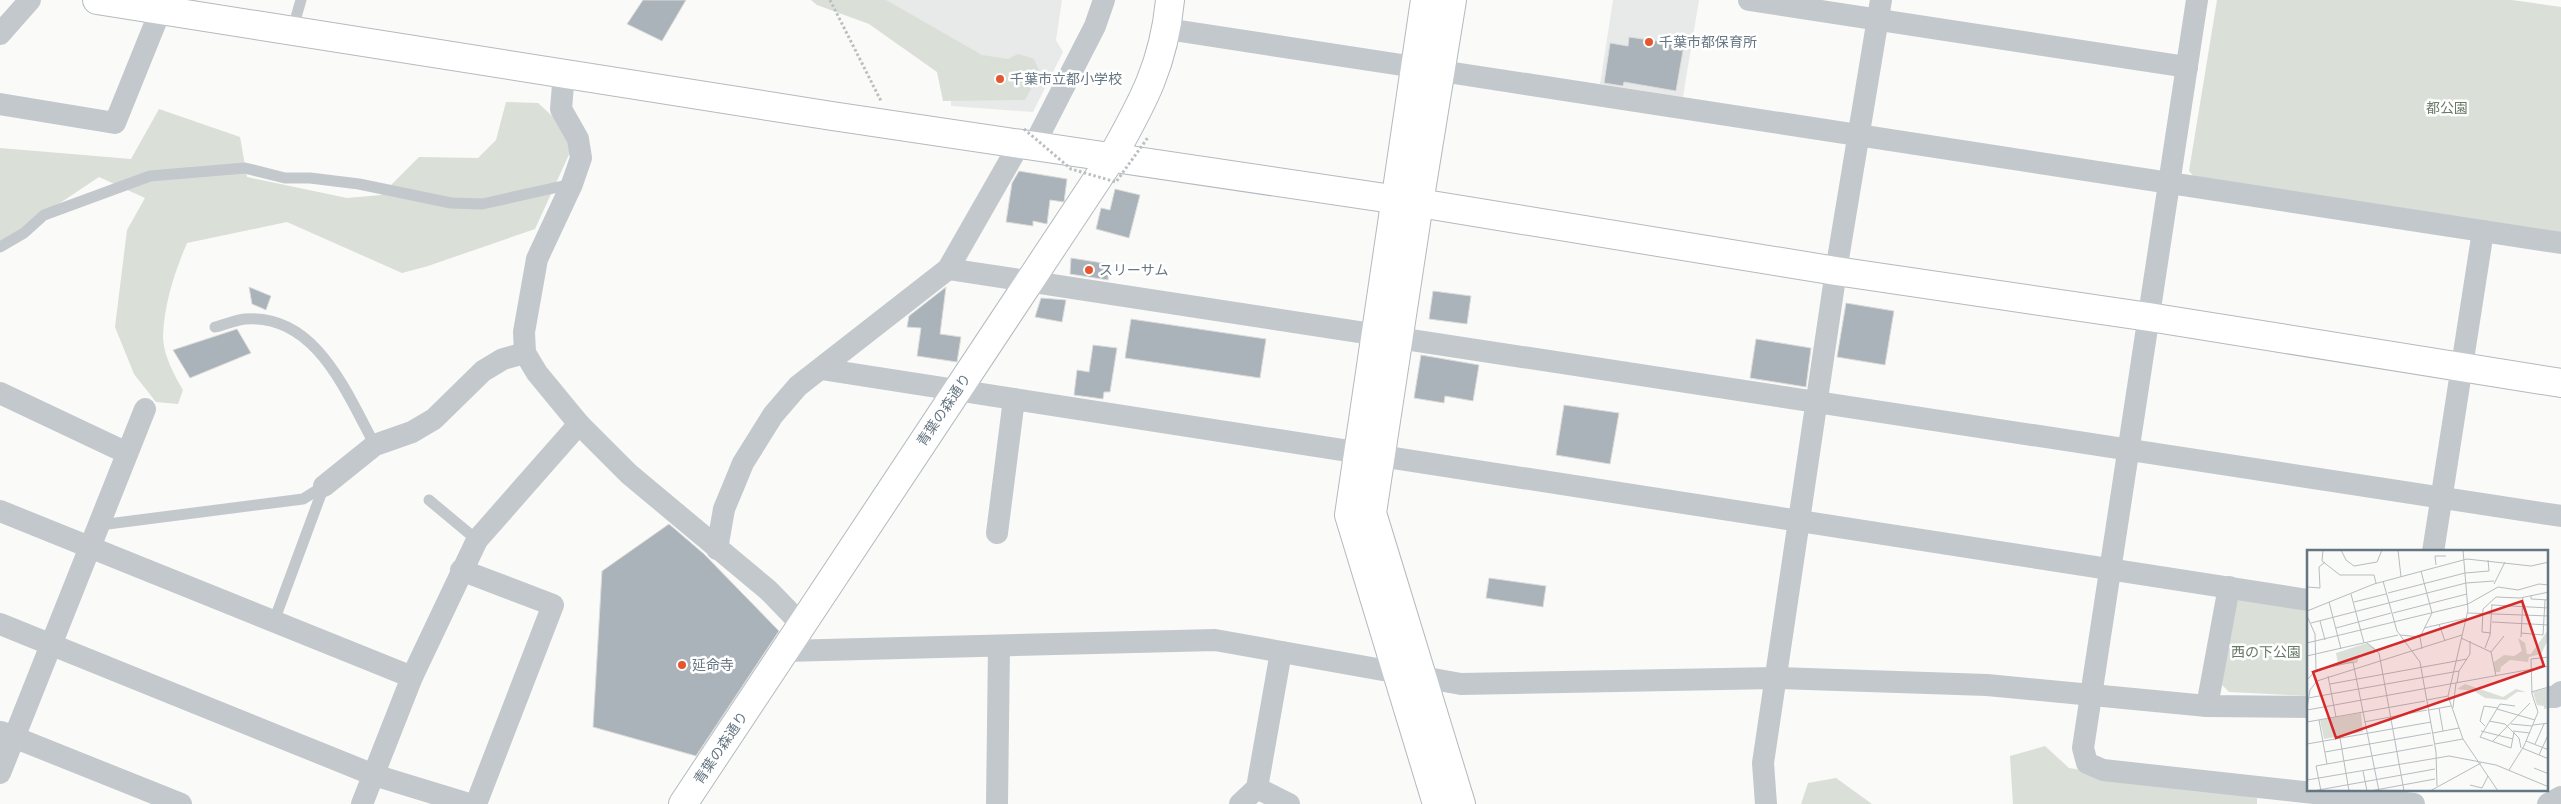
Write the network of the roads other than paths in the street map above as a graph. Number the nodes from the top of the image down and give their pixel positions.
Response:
1 (30, 0) edge
2 (97, 0) edge
3 (301, 0) edge
4 (1104, 0) edge
5 (1170, 0) edge
6 (1425, 0) edge
7 (1452, 0) edge
8 (1749, 0) edge
9 (2197, 0) edge
10 (162, 5) edge
11 (1880, 10) edge
12 (1167, 29) junction
13 (292, 31) junction
14 (0, 34) edge
15 (2187, 67) junction
16 (1428, 69) junction
17 (564, 73) junction
18 (0, 104) edge
19 (1860, 135) junction
20 (1026, 139) junction
21 (1112, 157) junction
22 (2169, 182) junction
23 (572, 184) junction
24 (1407, 201) junction
25 (2483, 231) junction
26 (2561, 243) edge
27 (0, 247) edge
28 (948, 269) junction
29 (1836, 271) junction
30 (1030, 281) junction
31 (2149, 317) junction
32 (215, 327) dead end
33 (1388, 336) junction
34 (526, 353) junction
35 (2461, 368) junction
36 (821, 369) junction
37 (2561, 383) edge
38 (957, 390) junction
39 (0, 393) edge
40 (1014, 399) junction
41 (1818, 402) junction
42 (145, 409) dead end
43 (579, 424) junction
44 (375, 445) junction
45 (2128, 450) junction
46 (127, 453) junction
47 (1370, 454) junction
48 (324, 486) junction
49 (2441, 498) junction
50 (429, 500) dead end
51 (0, 511) edge
52 (2561, 516) edge
53 (1800, 521) junction
54 (100, 525) junction
55 (997, 533) dead end
56 (477, 540) junction
57 (90, 547) junction
58 (717, 549) junction
59 (2433, 550) edge
60 (2110, 569) junction
61 (461, 570) junction
62 (2229, 587) junction
63 (2307, 600) edge
64 (274, 621) junction
65 (0, 624) edge
66 (802, 625) junction
67 (51, 644) junction
68 (999, 646) junction
69 (785, 652) junction
70 (1281, 652) junction
71 (1410, 676) junction
72 (412, 677) junction
73 (1776, 678) junction
74 (2561, 692) edge
75 (2091, 695) junction
76 (2548, 698) edge
77 (2207, 706) junction
78 (2307, 707) edge
79 (7, 734) edge
80 (0, 773) edge
81 (374, 775) junction
82 (1257, 788) junction
83 (2561, 797) edge
84 (181, 804) edge
85 (362, 804) edge
86 (470, 804) edge
87 (476, 804) edge
88 (683, 804) edge
89 (997, 804) edge
90 (1240, 804) edge
91 (1289, 804) edge
92 (1437, 804) edge
93 (1461, 804) edge
94 (1766, 804) edge
95 (2414, 804) edge
96 (2548, 804) edge

1 - 14 street
2 - 10 street
3 - 13 lane
4 - 20 street
5 - 12 street, 青葉の森通り
6 - 16 street
7 - 16 street
8 - 11 street
9 - 15 street
10 - 13 street
10 - 18 street
11 - 15 street
11 - 19 street
12 - 16 street
12 - 21 street, 青葉の森通り
13 - 17 street
15 - 22 street
16 - 19 street
16 - 24 street
17 - 20 street
17 - 23 street
19 - 22 street
19 - 29 street
20 - 21 street
20 - 28 street
21 - 24 street
21 - 30 street, 青葉の森通り
22 - 25 street
22 - 31 street
23 - 27 lane
23 - 34 street
24 - 29 street
24 - 33 street
25 - 26 street
25 - 35 street
28 - 30 street
28 - 36 street
29 - 31 street
29 - 41 street
30 - 33 street
30 - 38 street, 青葉の森通り
31 - 35 street
31 - 45 street
32 - 44 lane
33 - 41 street
33 - 47 street
34 - 43 street
34 - 44 street
35 - 37 street
35 - 49 street
36 - 38 street
36 - 58 street
38 - 40 street
38 - 66 street, 青葉の森通り
39 - 46 street
40 - 47 street
40 - 55 street
41 - 45 street
41 - 53 street
42 - 46 street
43 - 56 street
43 - 58 street
44 - 48 street
45 - 49 street
45 - 60 street
46 - 54 street
47 - 53 street
47 - 71 street
48 - 54 lane
48 - 64 lane
49 - 52 street
49 - 59 street
50 - 56 lane
51 - 57 street
53 - 60 street
53 - 73 street
54 - 57 street
56 - 61 street
57 - 64 street
57 - 67 street
58 - 66 street
60 - 62 street
60 - 75 street
61 - 72 street
61 - 87 street
62 - 63 street
62 - 77 street
64 - 72 street
65 - 67 street
66 - 69 street, 青葉の森通り
67 - 79 street
67 - 81 street
68 - 69 street
68 - 70 street
68 - 89 street
69 - 88 street, 青葉の森通り
70 - 71 street
70 - 82 street
71 - 73 street
71 - 92 street
71 - 93 street
72 - 81 street
73 - 75 street
73 - 94 street
74 - 76 street
75 - 77 street
75 - 95 street
77 - 78 street
79 - 80 street
79 - 84 street
81 - 85 street
81 - 86 street
82 - 90 street
82 - 91 street
83 - 96 street

